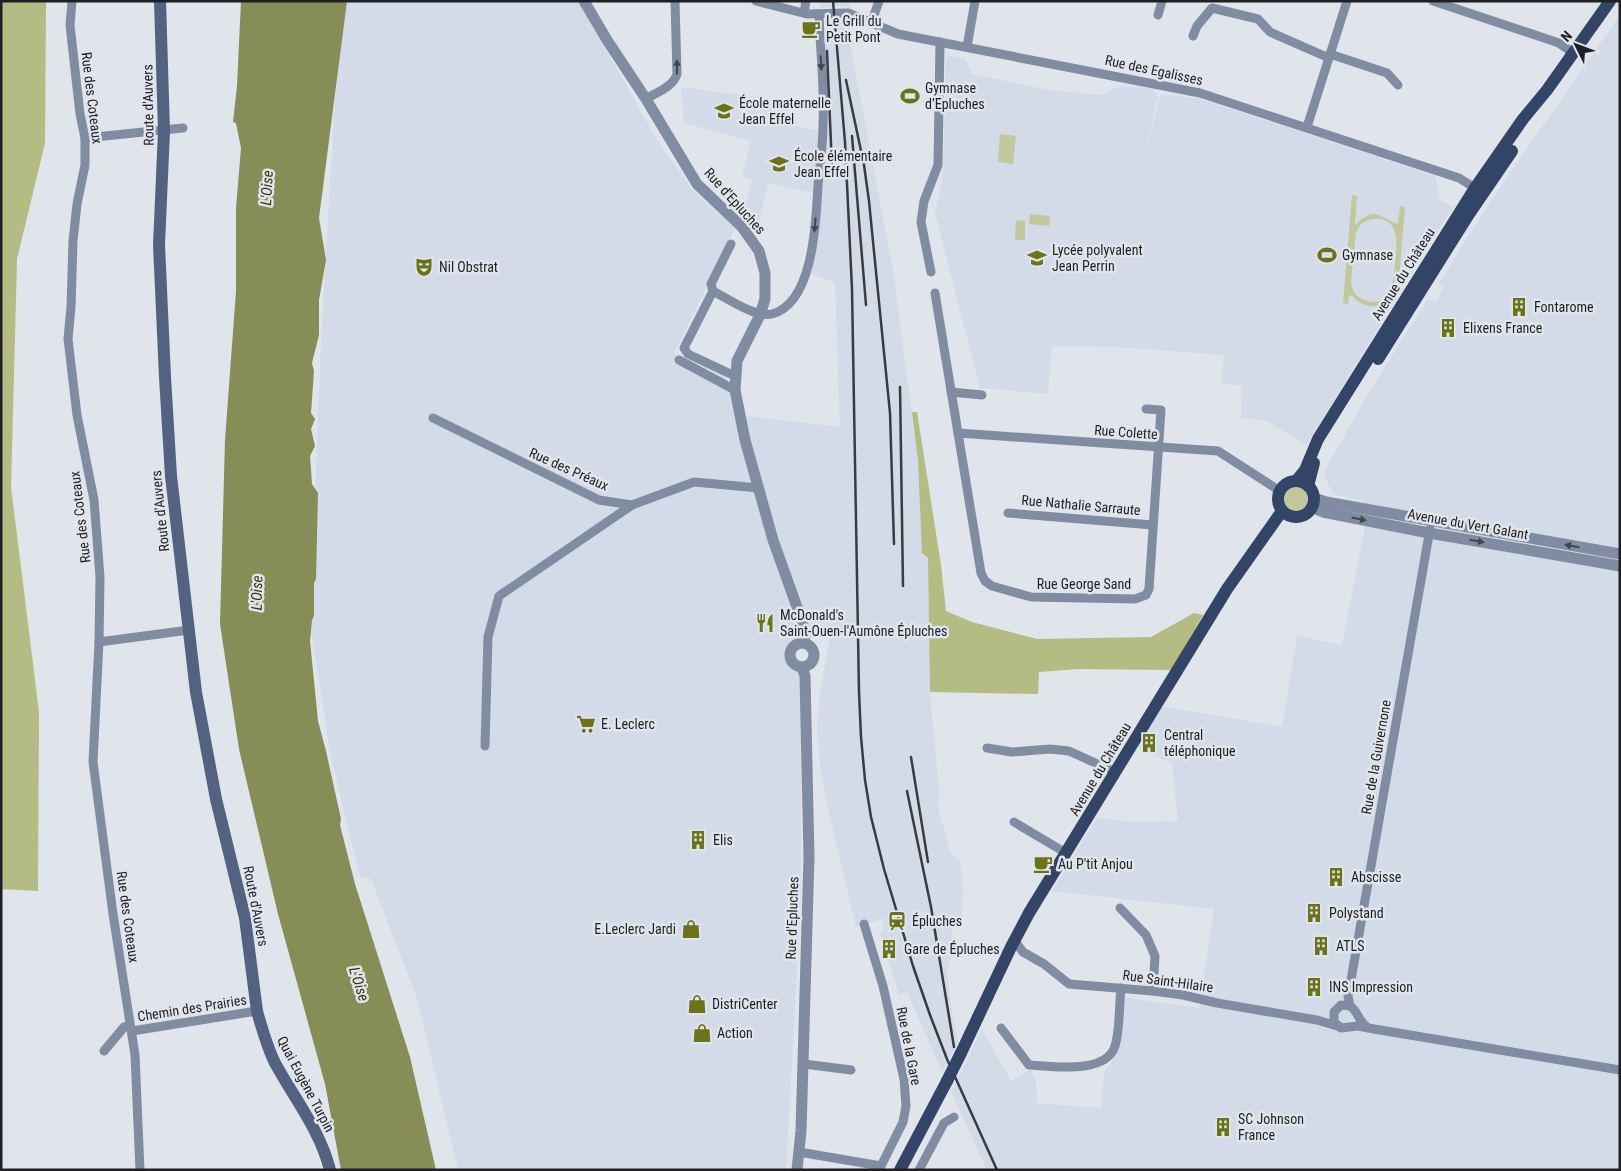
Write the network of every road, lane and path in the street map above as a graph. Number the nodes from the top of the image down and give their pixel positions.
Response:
1 (72, 1) edge
2 (160, 1) edge
3 (584, 1) edge
4 (675, 1) edge
5 (756, 1) edge
6 (806, 1) edge
7 (879, 1) edge
8 (975, 1) edge
9 (1162, 1) edge
10 (1347, 1) edge
11 (1433, 1) edge
12 (1610, 1) edge
13 (804, 13) junction
14 (819, 14) junction
15 (1158, 14) dead end
16 (872, 24) junction
17 (1193, 36) dead end
18 (940, 42) junction
19 (967, 47) junction
20 (1573, 53) junction
21 (1330, 56) junction
22 (1398, 85) dead end
23 (646, 99) junction
24 (1307, 127) junction
25 (183, 128) dead end
26 (164, 131) junction
27 (85, 138) junction
28 (1479, 190) junction
29 (731, 244) dead end
30 (931, 272) dead end
31 (713, 291) junction
32 (935, 293) dead end
33 (760, 315) junction
34 (679, 360) dead end
35 (734, 376) junction
36 (735, 390) junction
37 (951, 392) junction
38 (982, 395) dead end
39 (1146, 409) dead end
40 (432, 418) dead end
41 (958, 433) junction
42 (1158, 448) junction
43 (1296, 481) junction
44 (1308, 486) junction
45 (758, 488) junction
46 (1280, 491) junction
47 (1312, 502) junction
48 (632, 505) junction
49 (1282, 511) junction
50 (1008, 513) dead end
51 (1153, 525) junction
52 (1430, 527) junction
53 (1620, 554) edge
54 (1620, 566) edge
55 (189, 630) junction
56 (99, 642) junction
57 (803, 642) junction
58 (802, 667) junction
59 (484, 746) dead end
60 (987, 748) dead end
61 (1115, 772) junction
62 (1014, 822) dead end
63 (1066, 853) junction
64 (1120, 908) dead end
65 (864, 924) dead end
66 (1016, 936) junction
67 (1023, 952) junction
68 (1007, 955) junction
69 (1121, 988) junction
70 (1153, 991) junction
71 (1347, 1002) junction
72 (1335, 1010) junction
73 (257, 1011) junction
74 (1357, 1017) junction
75 (1317, 1020) junction
76 (1337, 1026) junction
77 (1351, 1027) junction
78 (131, 1028) junction
79 (1001, 1028) dead end
80 (1368, 1028) junction
81 (104, 1051) dead end
82 (804, 1064) junction
83 (851, 1070) dead end
84 (1620, 1070) edge
85 (954, 1117) dead end
86 (799, 1152) junction
87 (880, 1168) edge
88 (140, 1170) edge
89 (330, 1170) edge
90 (797, 1170) edge
91 (900, 1170) edge
92 (919, 1170) edge

1 - 27 street, Rue des Coteaux
2 - 26 main road, Route d'Auvers
3 - 23 street, Rue d'Epluches
23 -> 4 street
5 - 13 street, Rue des Egalisses
6 - 13 street
7 - 16 street
8 - 19 street
9 - 15 street
10 - 21 street
11 - 20 street
12 - 20 main road, Avenue du Château
13 - 14 street, Rue des Egalisses
14 - 16 street, Rue des Egalisses
14 -> 33 street
16 - 18 street, Rue des Egalisses
17 - 21 street
18 - 19 street, Rue des Egalisses
18 - 30 street
19 - 24 street, Rue des Egalisses
20 - 28 main road, Avenue du Château
21 - 22 street
21 - 24 street
23 - 33 street, Rue d'Epluches
24 - 28 street, Rue des Egalisses
25 - 26 street
26 - 27 street
26 - 55 main road, Route d'Auvers
27 - 56 street, Rue des Coteaux
28 - 43 main road, Avenue du Château
28 - 44 main road, Avenue du Château
29 - 31 street
31 - 33 street
31 - 35 street
32 - 37 street, Rue George Sand
33 - 35 street, Rue d'Epluches
34 - 36 street
35 - 36 street, Rue d'Epluches
36 - 45 street, Rue d'Epluches
37 - 38 street
37 - 41 street, Rue George Sand
39 - 42 street, Rue George Sand
40 - 48 street, Rue des Préaux
41 - 42 street, Rue Colette
41 - 51 street, Rue George Sand
42 - 46 street, Rue Colette
42 - 51 street, Rue George Sand
43 - 44 main road
43 - 46 main road
44 - 47 main road
45 - 48 street, Rue des Préaux
45 - 57 street, Rue d'Epluches
46 - 49 main road
47 - 49 main road
47 - 52 street, Avenue du Vert Galant
48 - 59 street
49 - 61 main road, Avenue du Château
50 - 51 street, Rue Nathalie Sarraute
53 -> 52 street, Avenue du Vert Galant
52 -> 54 street, Avenue du Vert Galant
52 - 71 street, Rue de la Guivernone
55 - 56 street
55 - 73 main road, Route d'Auvers
56 - 78 street, Rue des Coteaux
57 - 58 street
57 - 58 street
58 - 82 street, Rue d'Epluches
60 - 61 street
61 - 63 main road, Avenue du Château
62 - 63 street
63 - 66 main road, Avenue du Château
64 - 70 street
65 - 87 street, Rue de la Gare
66 - 67 street
66 - 68 main road, Avenue du Château
67 - 68 street
67 - 69 street, Rue Saint-Hilaire
68 - 91 main road, Avenue du Château, bridge
69 - 70 street, Rue Saint-Hilaire
69 - 79 street
70 - 75 street, Rue Saint-Hilaire
71 - 72 street
71 - 74 street
72 - 75 street
72 - 76 street
73 - 78 street, Chemin des Prairies
73 - 89 main road, Quai Eugène Turpin
74 - 77 street
74 - 80 street
75 - 76 street, Rue Saint-Hilaire
76 - 77 street, Rue Saint-Hilaire
77 - 80 street, Rue Saint-Hilaire
78 - 81 street
78 - 88 street, Rue des Coteaux
80 - 84 street, Rue Saint-Hilaire
82 - 83 street
82 - 86 street, Rue d'Epluches
85 - 92 street
86 - 87 street
86 - 90 street, Rue d'Epluches

